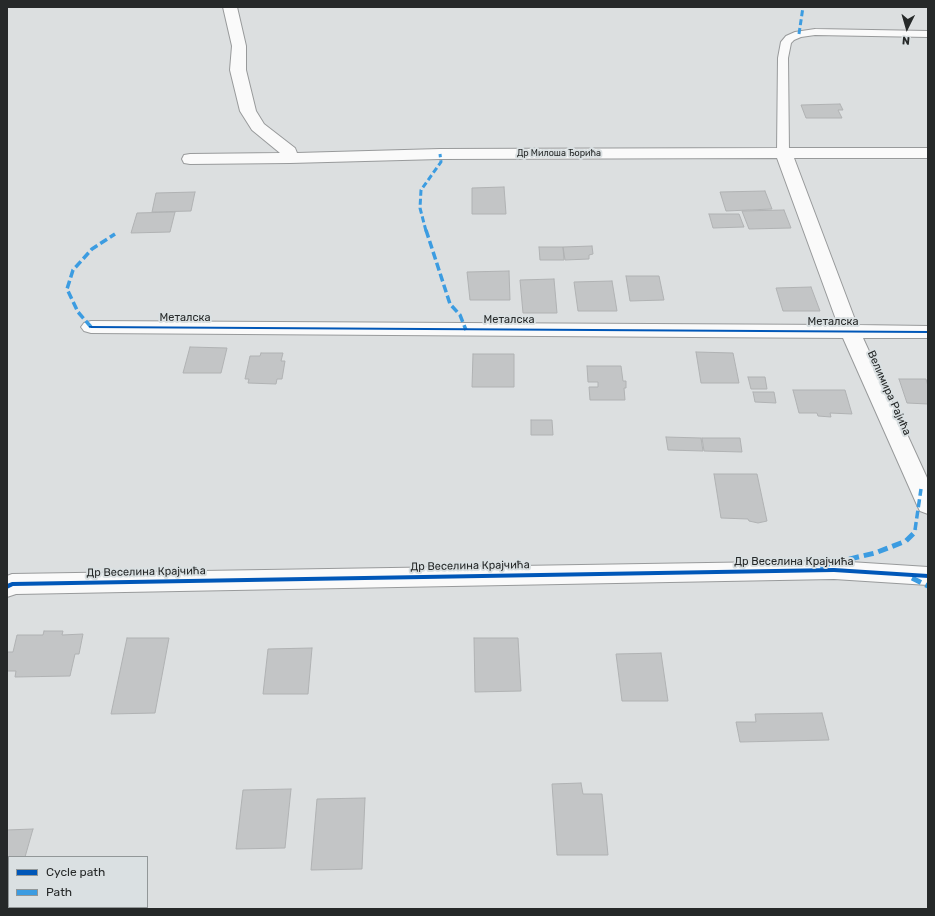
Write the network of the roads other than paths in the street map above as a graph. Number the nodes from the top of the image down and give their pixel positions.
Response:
1 (230, 7) edge
2 (928, 34) edge
3 (783, 152) junction
4 (928, 153) edge
5 (290, 158) junction
6 (190, 159) dead end
7 (91, 327) dead end
8 (850, 332) junction
9 (928, 332) edge
10 (928, 505) edge
11 (928, 576) edge
12 (9, 585) edge

1 - 5 street
2 - 3 lane, Велимира Рајића
3 - 4 street, Др Милоша Ђорића
3 - 5 street, Др Милоша Ђорића
3 - 8 street, Велимира Рајића
5 - 6 street, Др Милоша Ђорића
7 - 8 street, Металска
8 - 9 street, Металска
8 - 10 street, Велимира Рајића
11 - 12 street, Др Веселина Крајчића

